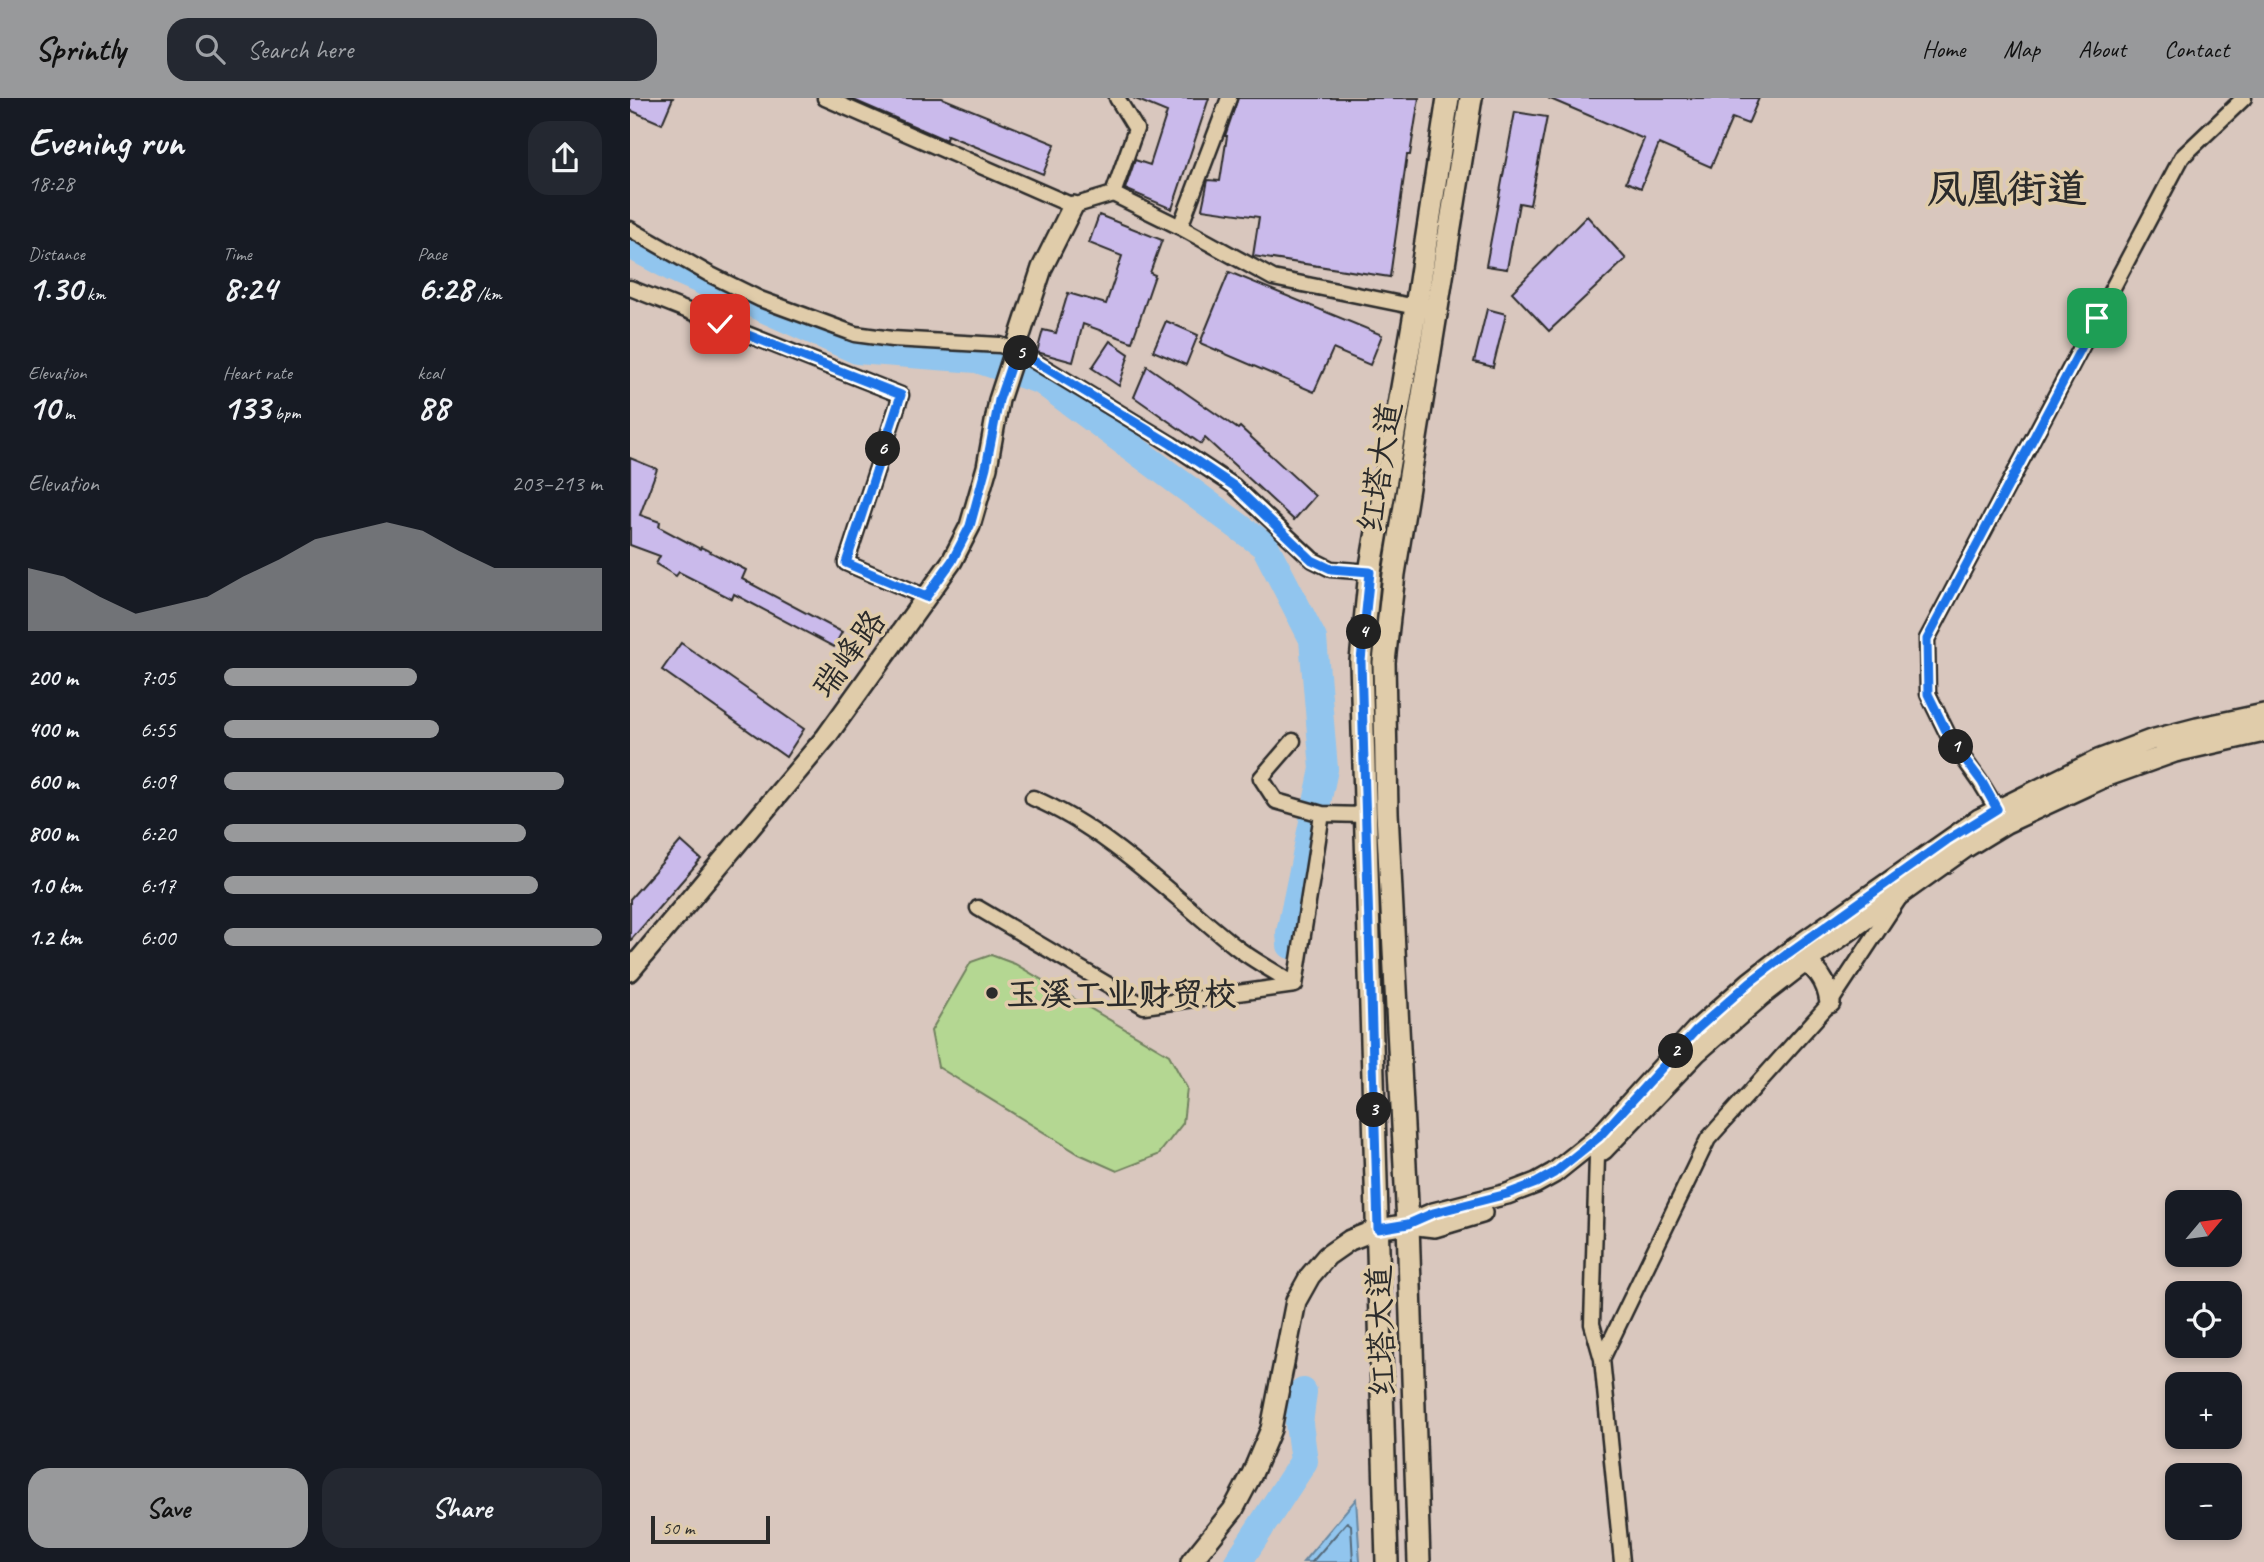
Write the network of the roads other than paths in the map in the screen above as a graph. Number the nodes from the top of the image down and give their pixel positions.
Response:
1 (825, 98) edge
2 (1116, 98) edge
3 (1229, 98) edge
4 (1448, 98) edge
5 (1471, 98) edge
6 (2244, 98) edge
7 (1113, 194) junction
8 (1073, 206) junction
9 (1181, 227) junction
10 (630, 229) edge
11 (630, 288) edge
12 (1416, 307) junction
13 (1015, 353) junction
14 (1370, 572) junction
15 (926, 597) junction
16 (2264, 714) edge
17 (2264, 732) edge
18 (1293, 741) dead end
19 (1033, 798) dead end
20 (1321, 814) junction
21 (1364, 815) junction
22 (2002, 816) junction
23 (1901, 896) junction
24 (978, 908) dead end
25 (1787, 954) junction
26 (1807, 961) junction
27 (630, 971) edge
28 (1295, 985) junction
29 (1830, 1003) junction
30 (1594, 1150) junction
31 (1408, 1224) junction
32 (1378, 1229) junction
33 (1602, 1359) junction
34 (1191, 1562) edge
35 (1387, 1562) edge
36 (1419, 1562) edge
37 (1622, 1562) edge

1 - 8 street
2 - 7 street
3 - 9 street
4 - 12 main road, 红塔大道
5 - 31 main road, 红塔大道
6 - 22 street
7 - 8 street
7 - 9 street
8 - 13 street, 瑞峰路
9 - 12 street
10 - 13 street
11 - 15 street
12 - 14 main road, 红塔大道
13 - 14 street
13 - 15 street, 瑞峰路
14 - 21 main road, 红塔大道
15 - 27 street, 瑞峰路
16 - 22 street
17 - 22 street
18 - 20 street
19 - 28 street
20 - 21 street
20 - 28 street
21 - 32 main road, 红塔大道
22 - 23 street
22 - 25 street
23 - 26 street
23 - 29 street
24 - 28 street
25 - 26 street
25 - 30 street
26 - 29 street
26 - 30 street
29 - 33 street
30 - 31 street
30 - 33 street
31 - 32 street
31 - 36 main road, 红塔大道
32 - 34 street
32 - 35 main road, 红塔大道
33 - 37 street

